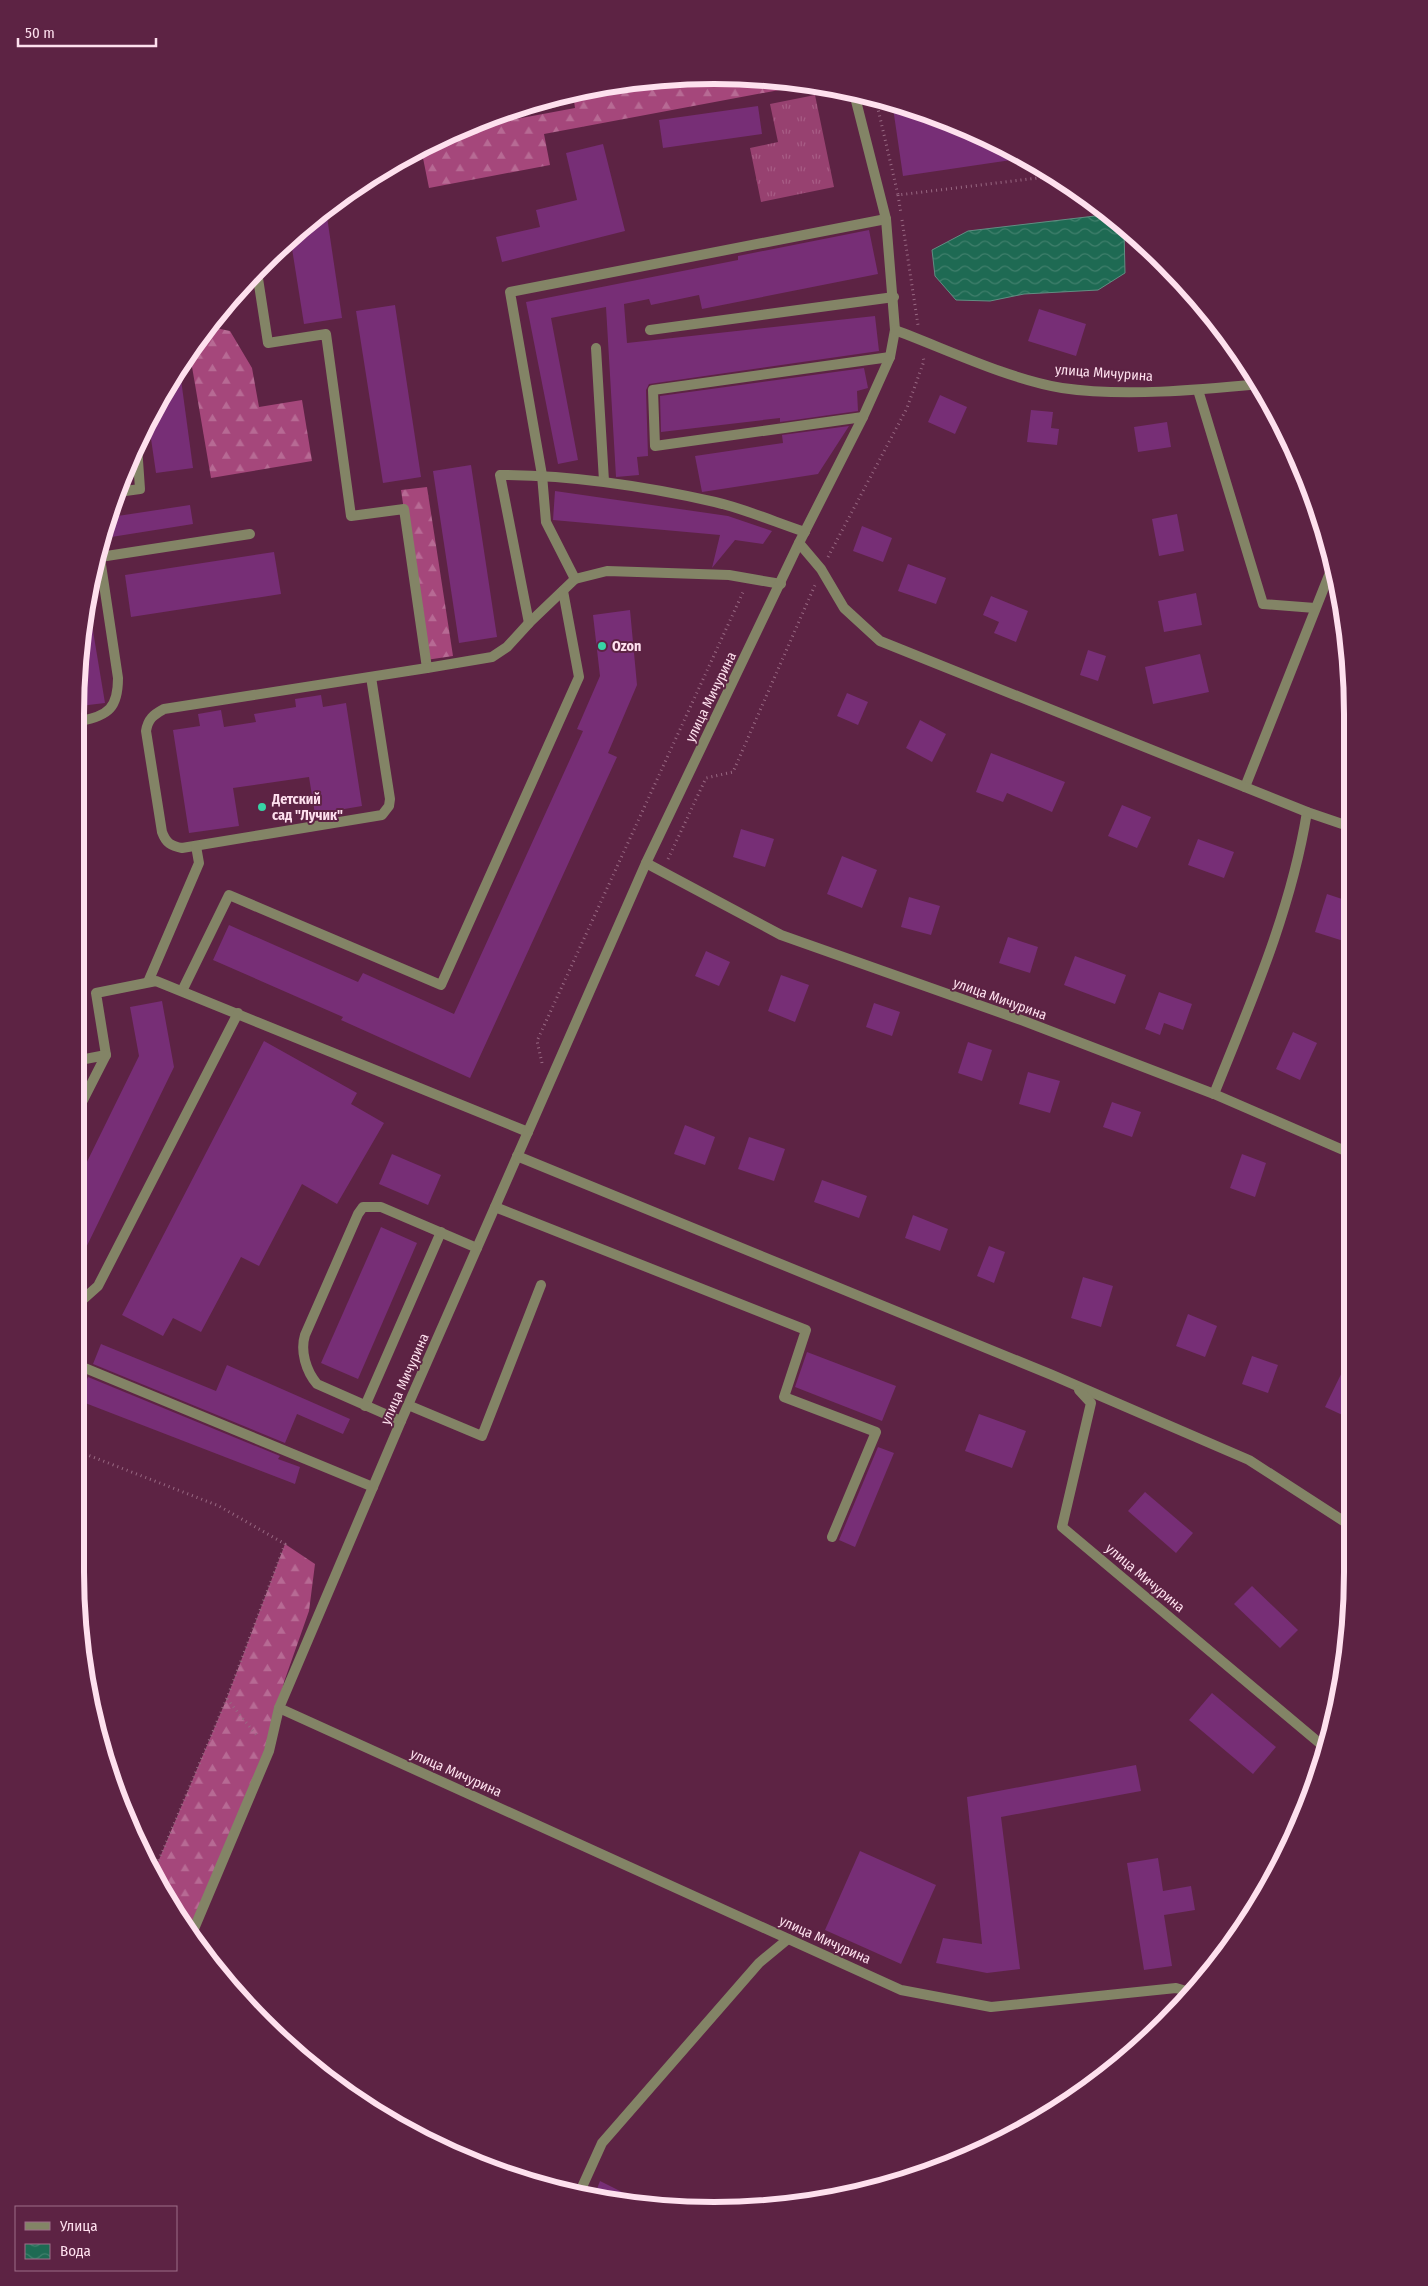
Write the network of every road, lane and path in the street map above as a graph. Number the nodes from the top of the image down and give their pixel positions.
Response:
1 (856, 100) edge
2 (877, 105) edge
3 (1044, 177) edge
4 (898, 194) junction
5 (886, 219) junction
6 (258, 279) edge
7 (894, 297) junction
8 (650, 330) dead end
9 (896, 330) junction
10 (920, 339) junction
11 (596, 348) dead end
12 (890, 357) junction
13 (1251, 385) edge
14 (1198, 390) junction
15 (863, 417) junction
16 (138, 460) edge
17 (542, 475) junction
18 (604, 481) junction
19 (125, 491) edge
20 (805, 532) junction
21 (250, 534) dead end
22 (799, 543) junction
23 (104, 557) edge
24 (101, 567) edge
25 (821, 569) junction
26 (1329, 576) edge
27 (750, 578) junction
28 (575, 580) junction
29 (781, 584) junction
30 (563, 591) junction
31 (1315, 608) junction
32 (529, 623) junction
33 (427, 668) junction
34 (371, 677) junction
35 (84, 720) edge
36 (1245, 787) junction
37 (1307, 812) junction
38 (1344, 825) edge
39 (196, 846) junction
40 (646, 863) junction
41 (662, 871) junction
42 (148, 982) junction
43 (182, 991) junction
44 (238, 1013) junction
45 (106, 1055) junction
46 (84, 1059) edge
47 (544, 1070) dead end
48 (1214, 1094) junction
49 (84, 1098) edge
50 (528, 1132) junction
51 (1344, 1150) edge
52 (517, 1156) junction
53 (495, 1207) junction
54 (441, 1232) junction
55 (477, 1248) junction
56 (541, 1285) dead end
57 (84, 1298) edge
58 (84, 1368) edge
59 (1077, 1388) junction
60 (408, 1405) junction
61 (365, 1406) junction
62 (401, 1421) junction
63 (84, 1454) edge
64 (373, 1486) junction
65 (1344, 1521) edge
66 (832, 1537) dead end
67 (227, 1698) junction
68 (279, 1708) junction
69 (1320, 1744) edge
70 (269, 1751) junction
71 (157, 1865) edge
72 (195, 1929) edge
73 (788, 1939) junction
74 (1185, 1991) edge
75 (582, 2188) edge

1 - 5 street, улица Мичурина
2 - 4 path
3 - 4 path
4 - 10 path
5 - 7 street, улица Мичурина
5 - 17 street
6 - 33 street
7 - 8 street
7 - 9 street, улица Мичурина
9 - 10 street, улица Мичурина
9 - 12 street, улица Мичурина
10 - 14 street, улица Мичурина
10 - 25 path
11 - 18 street
12 - 15 street, улица Мичурина
12 - 15 street
13 - 14 street, улица Мичурина
14 - 31 street
15 - 20 street, улица Мичурина
16 - 19 street
17 - 18 street
17 - 28 street
17 - 32 street
18 - 20 street
20 - 22 street, улица Мичурина
21 - 23 street
22 - 25 street
22 - 29 street, улица Мичурина
24 - 35 street
25 - 36 street
25 - 41 path
26 - 31 street
27 - 28 street
27 - 29 street
27 - 47 path
28 - 30 street
29 - 40 street, улица Мичурина
30 - 32 street
30 - 43 street
31 - 36 street
32 - 33 street
33 - 34 street
34 - 39 street
34 - 39 street
36 - 37 street
37 - 38 street
37 - 48 street
39 - 42 street
40 - 41 street, улица Мичурина
40 - 50 street, улица Мичурина
41 - 48 street, улица Мичурина
42 - 43 street
42 - 45 street
43 - 44 street
44 - 50 street
44 - 57 street
45 - 46 street
45 - 49 street
48 - 51 street, улица Мичурина
50 - 52 street, улица Мичурина
52 - 53 street, улица Мичурина
52 - 59 street, улица Мичурина
53 - 55 street, улица Мичурина
53 - 66 street
54 - 55 street
54 - 61 street
54 - 61 street
55 - 60 street, улица Мичурина
56 - 60 street
58 - 64 street
59 - 65 street, улица Мичурина
59 - 69 street, улица Мичурина
60 - 62 street, улица Мичурина
61 - 62 street
62 - 64 street, улица Мичурина
63 - 67 path
64 - 68 street, улица Мичурина
67 - 70 path
67 - 71 path
68 - 70 street
68 - 73 street, улица Мичурина
70 - 72 street
73 - 74 street, улица Мичурина
73 - 75 street

